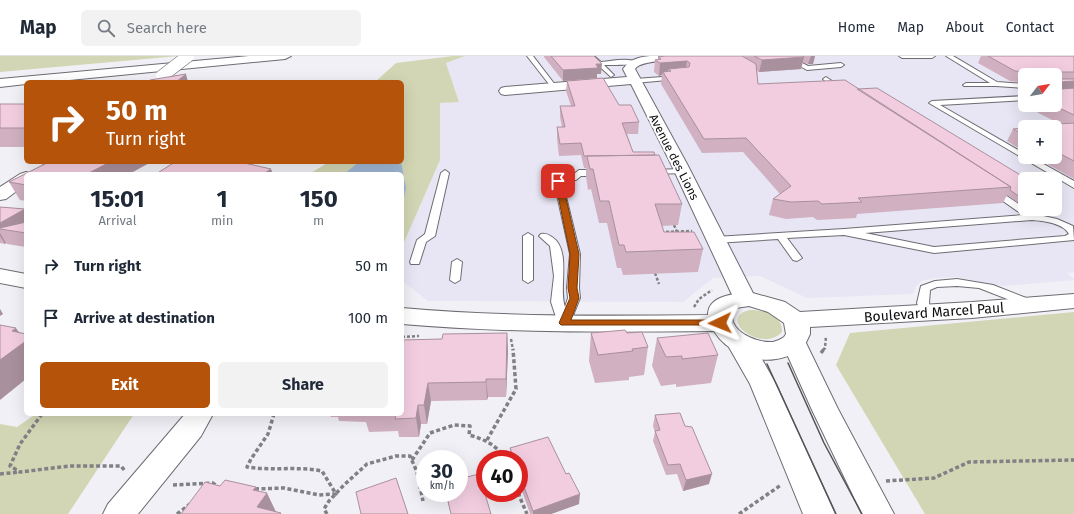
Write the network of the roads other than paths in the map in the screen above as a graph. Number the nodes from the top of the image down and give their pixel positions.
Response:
1 (188, 56) edge
2 (241, 56) edge
3 (285, 56) edge
4 (530, 56) edge
5 (591, 56) edge
6 (686, 56) edge
7 (785, 56) edge
8 (902, 56) edge
9 (932, 56) edge
10 (949, 56) edge
11 (636, 63) junction
12 (599, 64) junction
13 (841, 65) dead end
14 (611, 75) dead end
15 (685, 77) edge
16 (0, 78) edge
17 (158, 79) edge
18 (826, 79) edge
19 (32, 80) edge
20 (635, 80) junction
21 (24, 81) edge
22 (0, 83) edge
23 (996, 84) junction
24 (966, 85) dead end
25 (1018, 86) edge
26 (554, 87) junction
27 (505, 91) dead end
28 (846, 92) edge
29 (1018, 98) edge
30 (1018, 153) edge
31 (1037, 164) edge
32 (682, 171) junction
33 (556, 172) dead end
34 (645, 172) edge
35 (445, 173) dead end
36 (609, 173) edge
37 (573, 178) dead end
38 (24, 179) edge
39 (1074, 185) edge
40 (985, 186) edge
41 (0, 196) edge
42 (1032, 217) junction
43 (844, 232) junction
44 (713, 235) junction
45 (528, 236) dead end
46 (544, 236) dead end
47 (781, 237) junction
48 (797, 258) dead end
49 (415, 262) dead end
50 (457, 262) dead end
51 (574, 269) junction
52 (558, 270) junction
53 (0, 276) edge
54 (455, 280) dead end
55 (528, 280) dead end
56 (24, 282) edge
57 (745, 300) junction
58 (1074, 302) edge
59 (404, 316) edge
60 (564, 323) junction
61 (729, 332) junction
62 (794, 332) junction
63 (199, 416) edge
64 (120, 514) edge
65 (819, 514) edge
66 (878, 514) edge

1 - 17 street, bridge
2 - 16 main road
3 - 19 main road
4 - 26 lane
5 - 12 lane
6 - 11 street
7 - 13 lane
8 - 9 lane
10 - 23 lane
11 - 12 lane
11 - 20 street, Avenue des Lions
12 - 14 lane
15 - 20 lane
18 - 28 lane
20 - 26 street
20 - 32 street, Avenue des Lions
21 - 22 main road
23 - 24 lane
23 - 25 lane
26 - 27 street
29 - 30 lane
31 - 39 lane
32 - 34 lane
32 - 44 street, Avenue des Lions
33 - 51 lane
35 - 49 lane
36 - 37 lane
38 - 41 street
40 - 42 lane
42 - 43 lane
42 - 43 lane
43 - 47 lane
44 - 47 lane
44 - 57 street, Avenue des Lions
45 - 55 lane
46 - 52 lane
47 - 48 lane
50 - 54 lane
51 - 52 lane
51 - 60 lane
52 - 60 lane
53 - 56 main road
57 - 61 main road
57 - 62 main road
58 - 62 main road, Boulevard Marcel Paul
59 - 60 main road
60 - 61 main road
61 - 62 main road
61 - 65 street
62 - 66 street
63 - 64 street

